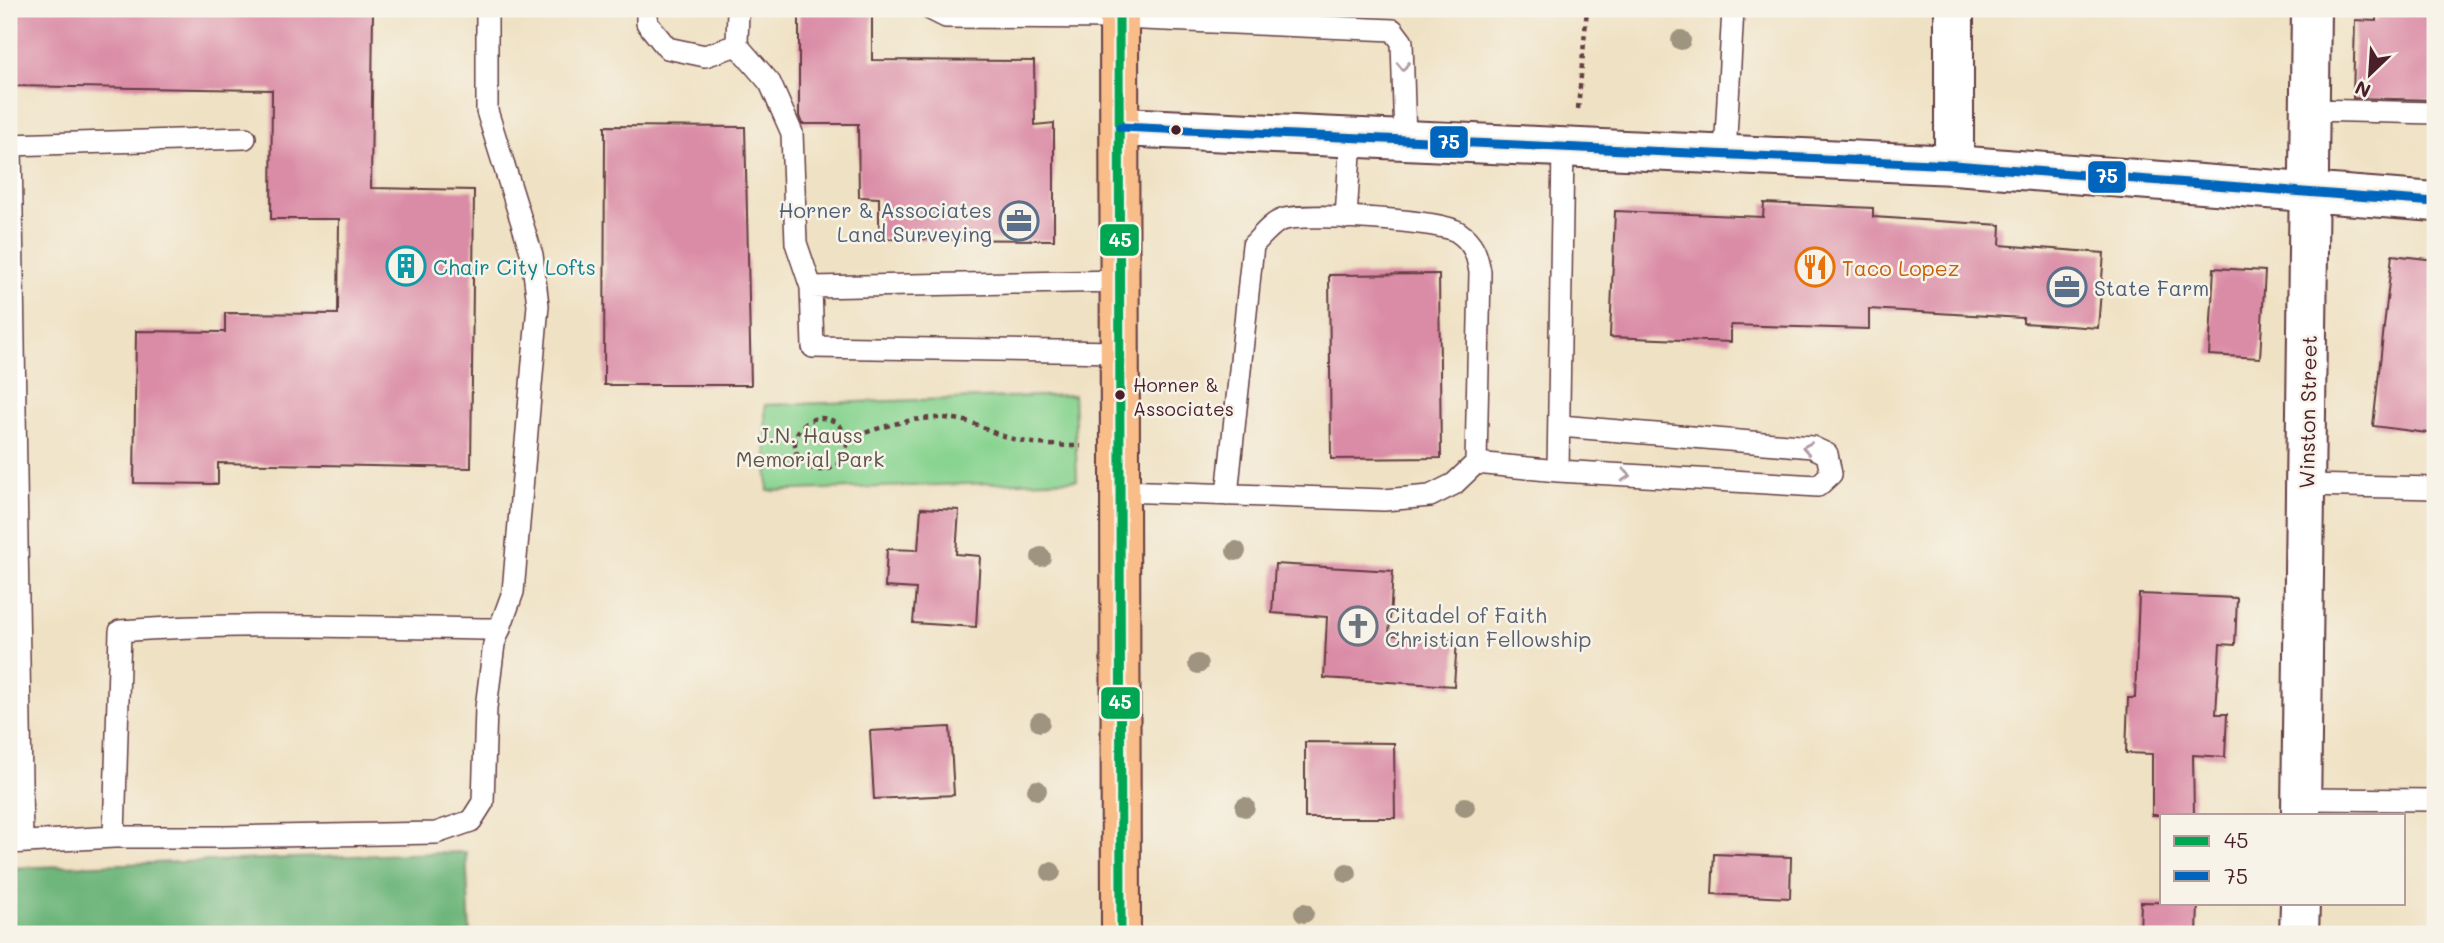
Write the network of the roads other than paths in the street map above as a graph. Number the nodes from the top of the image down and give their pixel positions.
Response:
1 (487, 9) edge
2 (647, 9) edge
3 (738, 9) edge
4 (930, 9) edge
5 (1733, 9) edge
6 (1954, 9) edge
7 (2311, 9) edge
8 (1034, 14) edge
9 (1119, 14) edge
10 (737, 45) junction
11 (2311, 110) junction
12 (2435, 113) edge
13 (1120, 127) junction
14 (245, 138) dead end
15 (1351, 138) junction
16 (1405, 140) junction
17 (10, 145) edge
18 (1569, 147) junction
19 (1725, 155) junction
20 (1954, 165) junction
21 (2310, 193) junction
22 (2435, 202) edge
23 (1346, 218) junction
24 (1120, 281) junction
25 (811, 287) junction
26 (1120, 352) junction
27 (1560, 426) junction
28 (1476, 463) junction
29 (1558, 471) junction
30 (2306, 485) junction
31 (2435, 488) edge
32 (1120, 491) junction
33 (1227, 495) junction
34 (13, 540) edge
35 (500, 629) junction
36 (2435, 800) edge
37 (2301, 807) edge
38 (114, 837) junction
39 (15, 843) edge
40 (2300, 904) edge
41 (1121, 934) edge
42 (2299, 934) edge

1 - 35 lane
2 - 10 lane
3 - 10 lane
4 - 8 lane
5 - 19 lane
6 - 20 street
7 - 11 street, Winston Street
8 - 9 lane
9 - 13 main road
9 -> 16 lane
10 - 25 lane
11 - 12 lane
11 - 21 street, Winston Street
13 - 15 street
13 - 24 main road
14 - 17 lane
15 - 16 street
15 - 23 lane
16 - 18 street
17 - 34 lane
18 - 19 street
18 - 27 lane
19 - 20 street
20 - 21 street
21 - 22 street
21 - 30 street, Winston Street
23 - 28 lane
23 - 33 lane
24 - 25 lane
24 - 26 main road
25 - 26 lane
26 - 32 main road
27 - 29 lane
29 -> 27 lane
28 - 29 lane
28 - 33 lane
30 - 31 lane
30 - 37 street, Winston Street
32 - 33 lane
32 - 41 main road
34 - 39 lane
35 - 38 lane
35 - 38 lane
36 - 37 lane
38 - 39 lane
40 - 42 street

